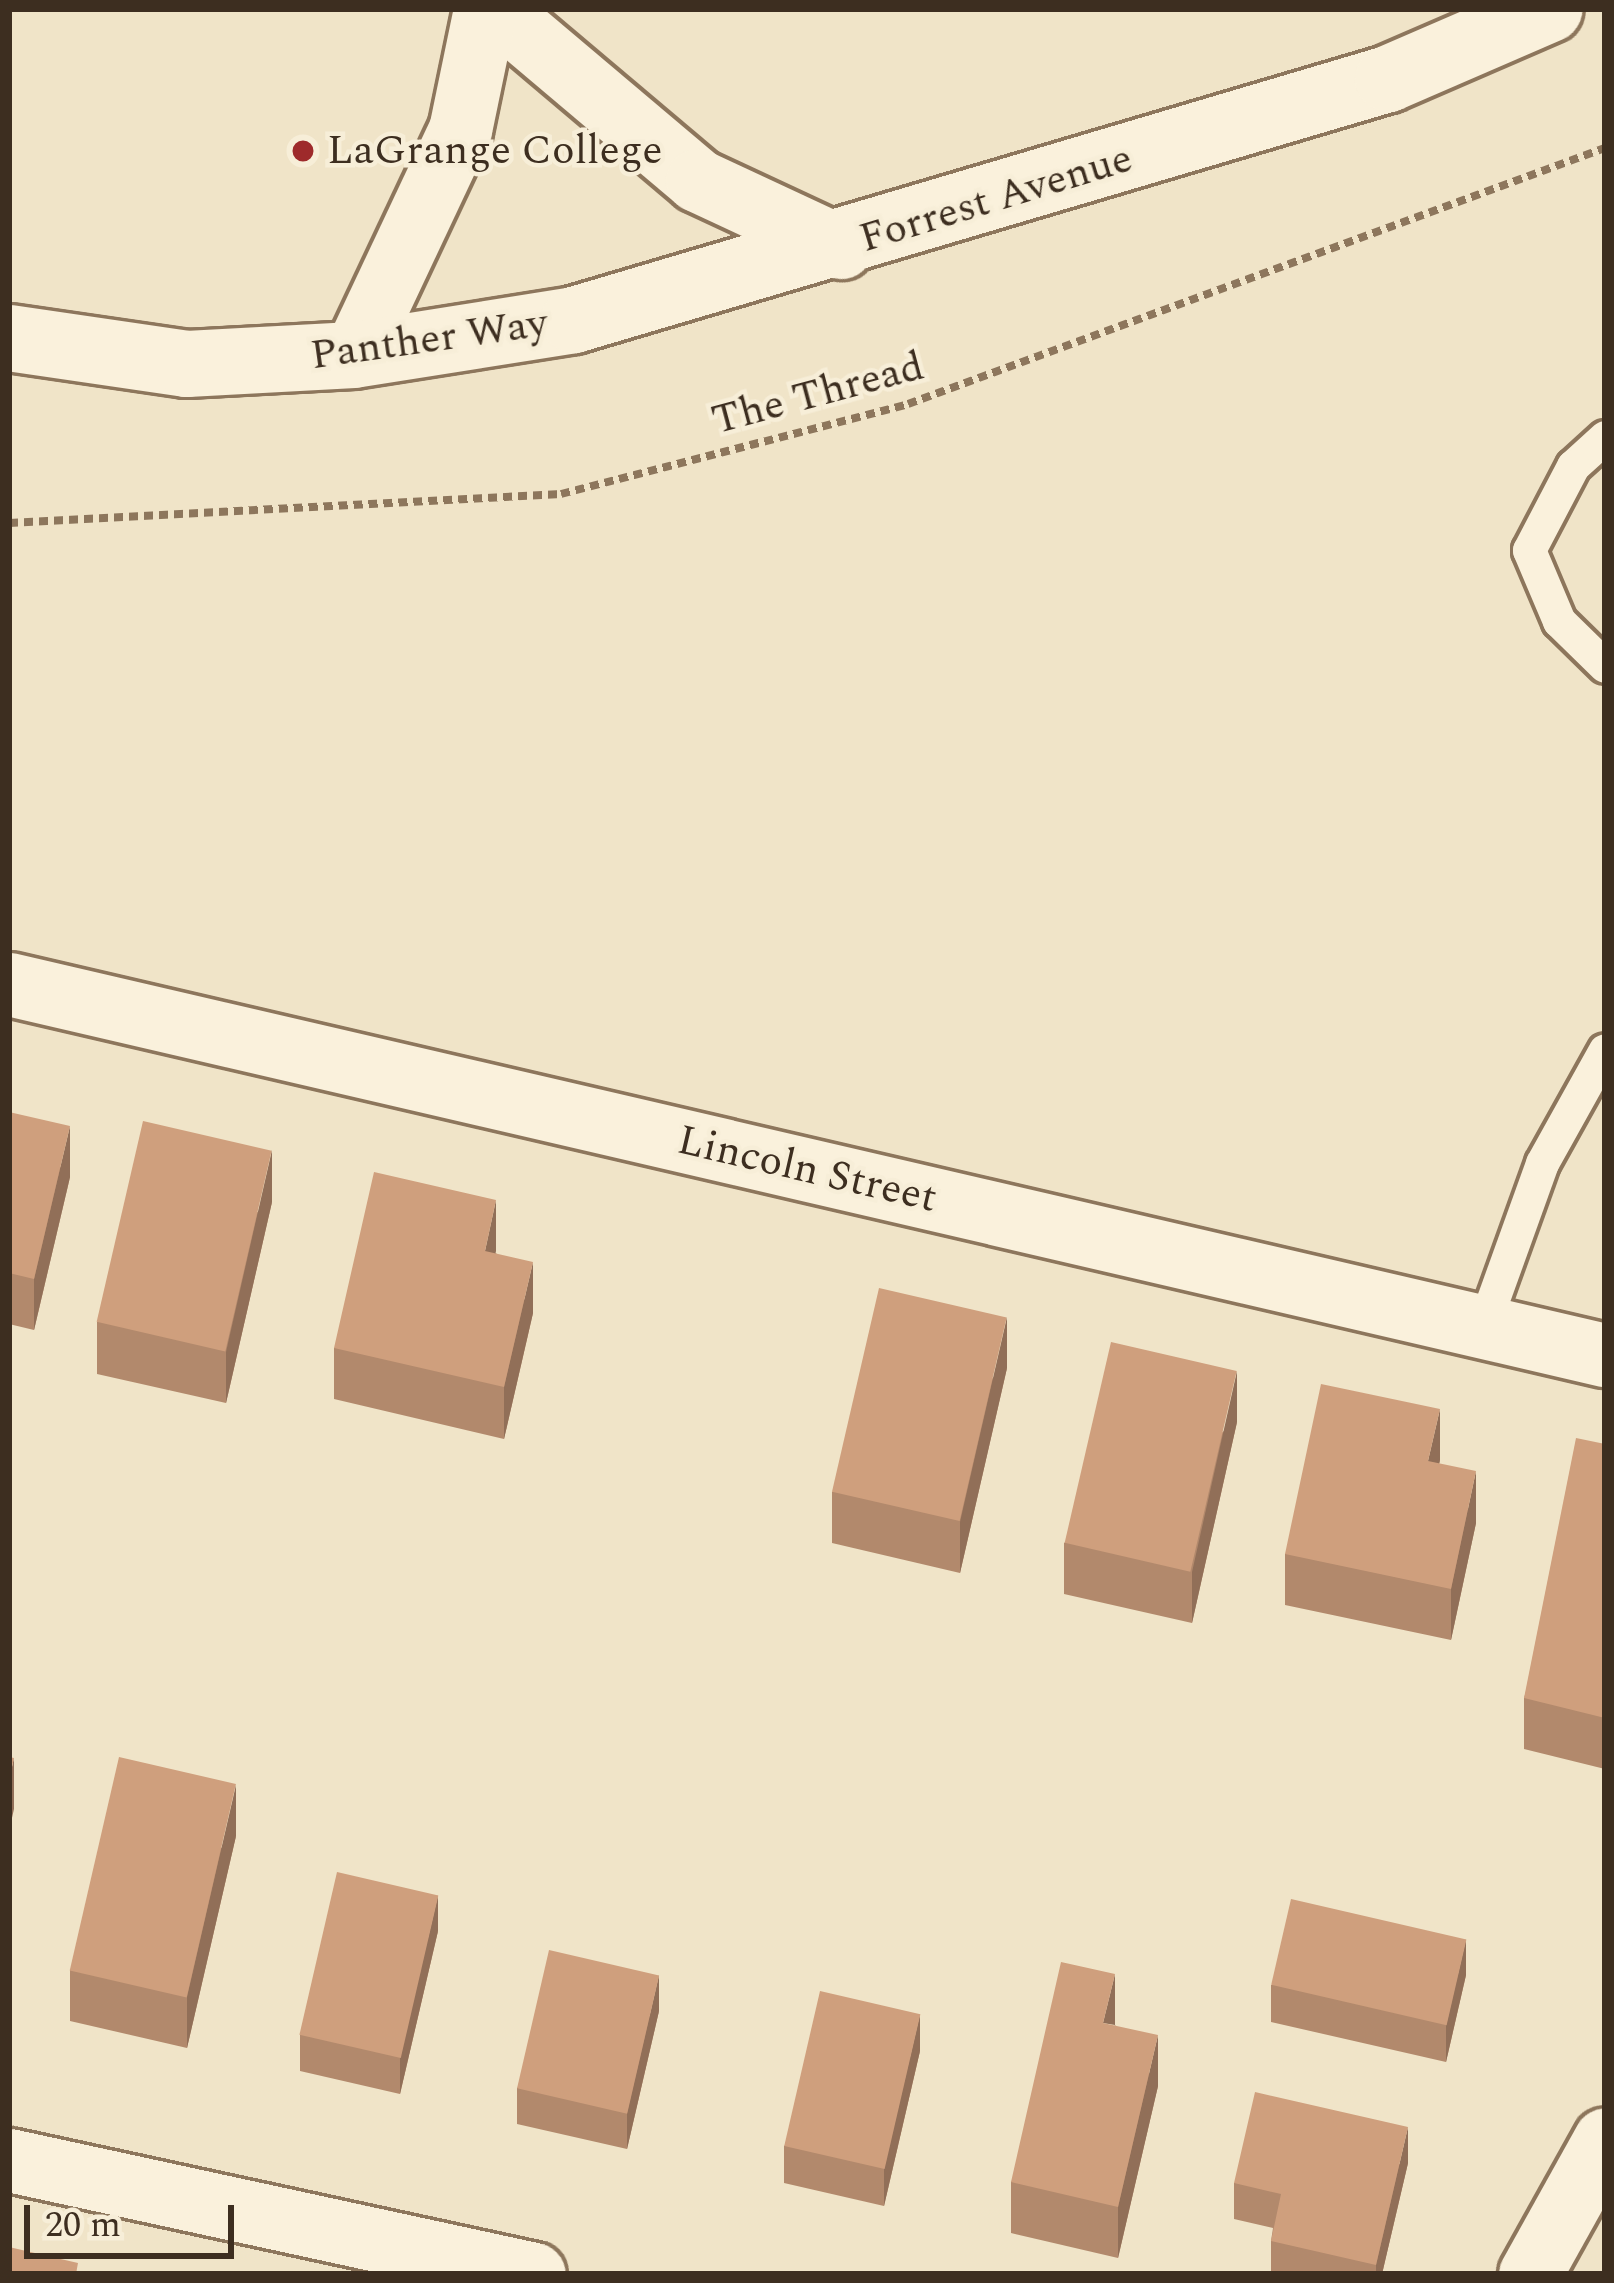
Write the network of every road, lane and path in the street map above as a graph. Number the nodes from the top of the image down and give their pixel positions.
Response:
1 (485, 9) edge
2 (496, 9) edge
3 (1550, 9) edge
4 (1605, 148) edge
5 (841, 247) junction
6 (9, 338) edge
7 (353, 355) junction
8 (1605, 437) edge
9 (9, 523) edge
10 (1605, 666) edge
11 (9, 984) edge
12 (1605, 1049) edge
13 (1483, 1327) junction
14 (1605, 1355) edge
15 (1605, 2139) edge
16 (9, 2160) edge
17 (534, 2274) edge
18 (1530, 2274) edge

1 - 7 street
2 - 5 street, Forrest Avenue
3 - 5 street, Forrest Avenue
4 - 9 path, The Thread
5 - 7 street, Panther Way
6 - 7 street, Panther Way
8 - 10 lane
11 - 13 street, Lincoln Street
12 - 13 lane
13 - 14 street, Lincoln Street
15 - 18 street
16 - 17 street

